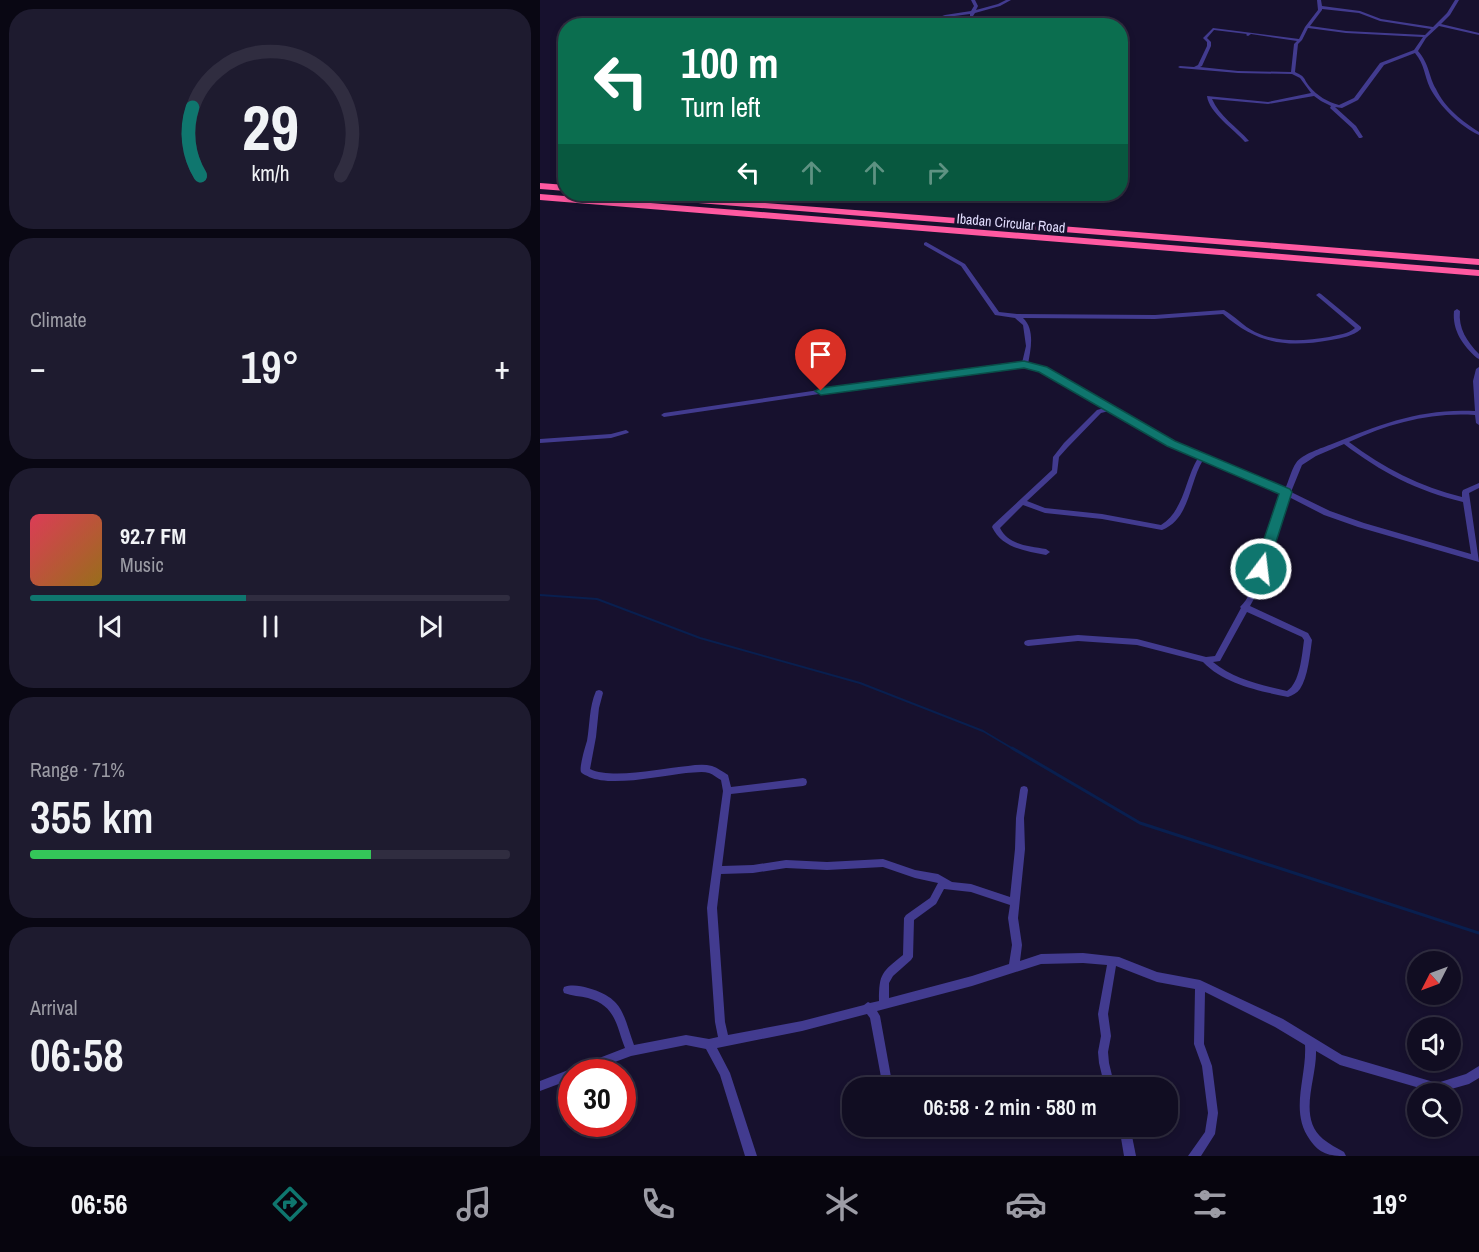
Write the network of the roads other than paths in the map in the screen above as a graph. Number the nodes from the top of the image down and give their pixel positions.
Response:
1 (973, 0) edge
2 (1009, 0) edge
3 (1319, 0) edge
4 (1457, 0) edge
5 (1319, 7) junction
6 (973, 12) junction
7 (940, 18) edge
8 (974, 18) edge
9 (1436, 26) junction
10 (1307, 27) junction
11 (1479, 34) edge
12 (1427, 36) junction
13 (1300, 40) junction
14 (1416, 51) junction
15 (1180, 67) dead end
16 (1197, 68) junction
17 (1293, 73) junction
18 (1315, 94) junction
19 (1328, 104) junction
20 (1479, 134) edge
21 (1361, 137) dead end
22 (1247, 141) dead end
23 (540, 186) edge
24 (558, 187) edge
25 (540, 196) edge
26 (558, 197) edge
27 (601, 201) edge
28 (711, 201) edge
29 (926, 244) dead end
30 (1479, 262) edge
31 (1479, 273) edge
32 (1319, 295) dead end
33 (1457, 310) dead end
34 (1017, 316) junction
35 (1479, 357) edge
36 (1024, 365) junction
37 (1479, 369) edge
38 (1108, 409) junction
39 (1478, 414) edge
40 (664, 415) dead end
41 (1479, 423) edge
42 (626, 432) dead end
43 (540, 441) edge
44 (1344, 441) junction
45 (1202, 456) junction
46 (1479, 485) edge
47 (1286, 492) junction
48 (1465, 500) junction
49 (1023, 502) junction
50 (1046, 552) dead end
51 (1477, 558) edge
52 (1244, 607) junction
53 (1029, 643) dead end
54 (1206, 660) junction
55 (598, 693) dead end
56 (803, 782) dead end
57 (1024, 790) dead end
58 (727, 791) junction
59 (716, 870) junction
60 (949, 885) junction
61 (1015, 903) junction
62 (1112, 962) junction
63 (1014, 967) junction
64 (1200, 985) junction
65 (568, 990) dead end
66 (884, 1002) junction
67 (868, 1007) junction
68 (724, 1040) junction
69 (1310, 1043) junction
70 (709, 1044) junction
71 (631, 1051) junction
72 (610, 1059) edge
73 (1479, 1071) edge
74 (886, 1077) dead end
75 (1107, 1077) edge
76 (558, 1079) edge
77 (540, 1086) edge
78 (1126, 1137) edge
79 (751, 1156) edge
80 (1130, 1156) edge
81 (1194, 1156) edge
82 (1340, 1156) edge

1 - 6 street
2 - 6 street
3 - 5 street
4 - 9 street
5 - 9 street
5 - 10 street
6 - 7 street
6 - 8 street
9 - 11 street
9 - 12 street
10 - 12 street
10 - 13 street
12 - 14 street
13 - 16 street
13 - 17 street
14 - 19 street
14 - 20 street
15 - 16 street
16 - 17 street
17 - 18 street
18 - 19 street
18 - 22 street
19 - 21 street
23 - 24 highway
25 - 26 highway, Ibadan Circular Road
27 - 31 highway, Ibadan Circular Road
28 - 30 highway, Ibadan Circular Road
29 - 34 street
32 - 34 street
33 - 35 street
34 - 36 street
36 - 38 street
36 - 40 street
37 - 39 street
38 - 45 street
38 - 49 street
39 - 41 street
39 - 44 street
42 - 43 street
44 - 47 street
44 - 48 street
45 - 47 street
45 - 49 street
46 - 48 street
47 - 51 street
47 - 52 street
48 - 51 street
49 - 50 street
52 - 54 street
52 - 54 street
53 - 54 street
55 - 58 street
56 - 58 street
57 - 61 street
58 - 59 street
59 - 60 street
59 - 68 street
60 - 61 street
60 - 66 street
61 - 63 street
62 - 63 street
62 - 64 street
62 - 75 street
63 - 66 street
64 - 69 street
64 - 81 street
65 - 71 street
66 - 67 street
67 - 68 street
67 - 74 street
68 - 70 street
69 - 73 street
69 - 82 street
70 - 71 street
70 - 79 street
71 - 72 street
76 - 77 street
78 - 80 street

